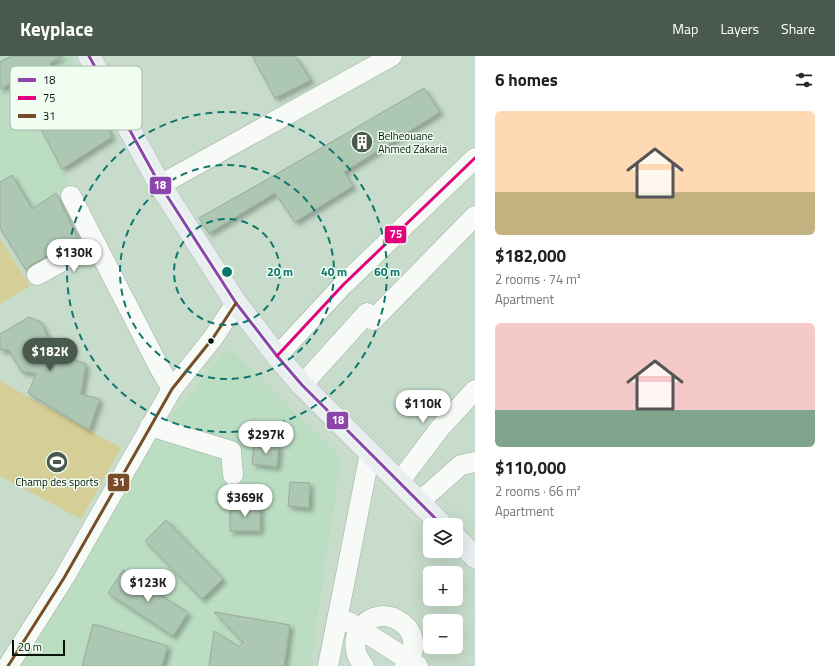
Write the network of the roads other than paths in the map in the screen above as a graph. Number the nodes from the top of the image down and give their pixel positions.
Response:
1 (89, 56) edge
2 (392, 56) edge
3 (95, 66) edge
4 (130, 130) edge
5 (475, 158) edge
6 (160, 185) junction
7 (71, 196) dead end
8 (475, 216) edge
9 (95, 244) junction
10 (37, 274) dead end
11 (236, 303) junction
12 (277, 356) junction
13 (302, 385) junction
14 (172, 389) junction
15 (475, 390) edge
16 (150, 426) junction
17 (370, 453) junction
18 (475, 462) edge
19 (233, 475) dead end
20 (399, 482) junction
21 (419, 502) junction
22 (435, 518) edge
23 (463, 545) edge
24 (475, 557) edge
25 (338, 615) junction
26 (360, 629) junction
27 (410, 664) edge
28 (8, 666) edge
29 (328, 666) edge
30 (364, 666) edge

1 - 3 main road
2 - 6 street
4 - 6 main road
5 - 12 street
6 - 11 main road
7 - 9 street
8 - 13 street
9 - 10 street
9 - 14 street
11 - 12 main road
11 - 14 street
12 - 13 main road
13 - 17 main road
14 - 16 street
15 - 20 street
16 - 19 street
16 - 28 street
17 - 20 main road
17 - 25 street
18 - 21 street
20 - 21 main road
21 - 22 main road
23 - 24 main road
25 - 26 street
25 - 29 street
26 - 27 street
26 - 27 street
26 - 30 street

